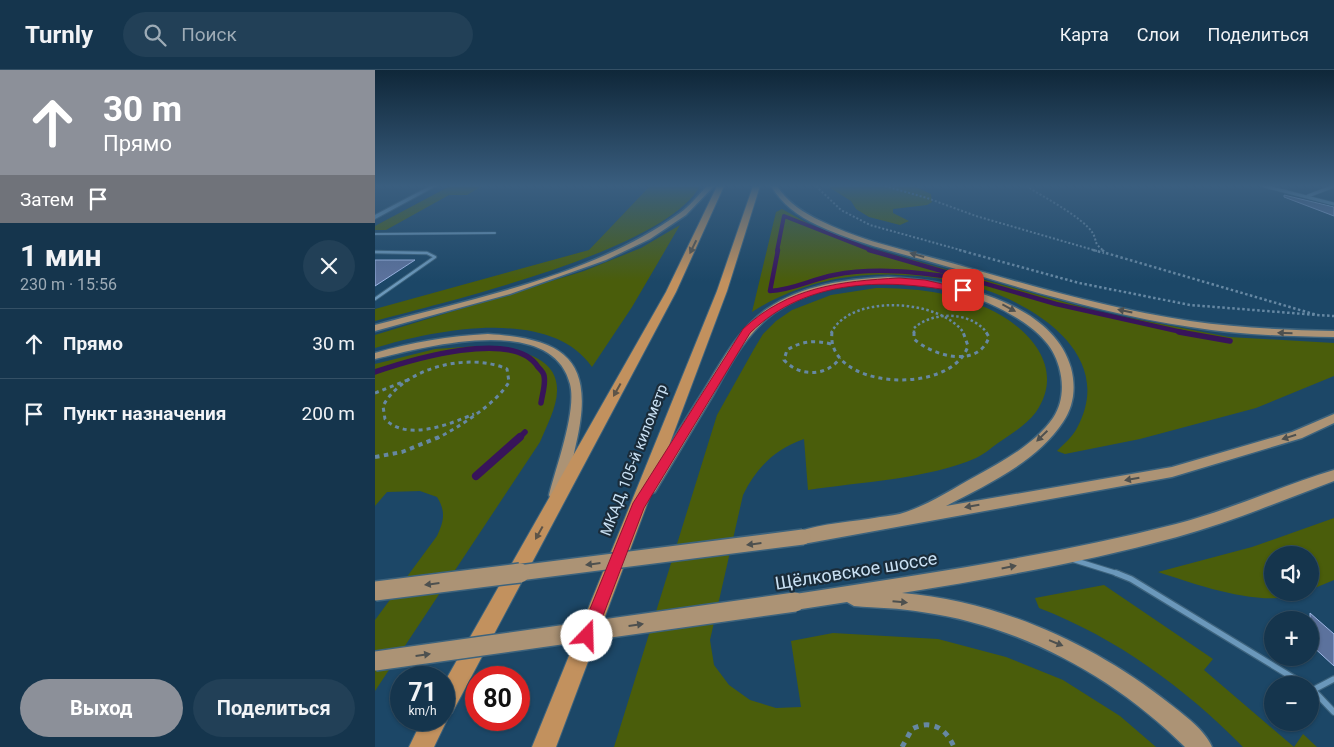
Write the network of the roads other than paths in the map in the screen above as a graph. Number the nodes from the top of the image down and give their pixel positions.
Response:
1 (679, 218) edge
2 (706, 218) edge
3 (746, 218) edge
4 (810, 218) edge
5 (440, 229) dead end
6 (435, 233) junction
7 (495, 233) dead end
8 (375, 234) edge
9 (375, 252) edge
10 (375, 299) edge
11 (375, 328) edge
12 (1334, 334) edge
13 (375, 356) edge
14 (1334, 418) edge
15 (1334, 475) edge
16 (553, 507) junction
17 (638, 507) junction
18 (909, 518) junction
19 (1054, 558) junction
20 (375, 592) edge
21 (834, 596) junction
22 (375, 662) edge
23 (1290, 676) edge
24 (1334, 679) edge
25 (455, 685) edge
26 (1319, 686) edge
27 (1319, 697) edge
28 (1334, 712) edge
29 (429, 731) edge
30 (421, 747) edge
31 (544, 747) edge
32 (1201, 747) edge

1 - 11 main road
2 -> 16 highway
3 - 17 highway, МКАД, 105-й километр
12 -> 4 main road
5 - 6 lane
6 - 7 lane
6 - 8 lane
9 - 10 lane
13 - 16 main road
14 -> 18 main road
15 - 19 main road, Щёлковское шоссе
16 -> 25 highway
17 -> 18 main road
17 - 31 highway, МКАД, 105-й километр
18 -> 20 main road, bridge
21 -> 19 main road, Щёлковское шоссе
19 - 23 lane
22 -> 21 main road, Щёлковское шоссе, bridge
21 -> 32 main road
24 - 26 lane
27 - 28 lane
29 - 30 highway

